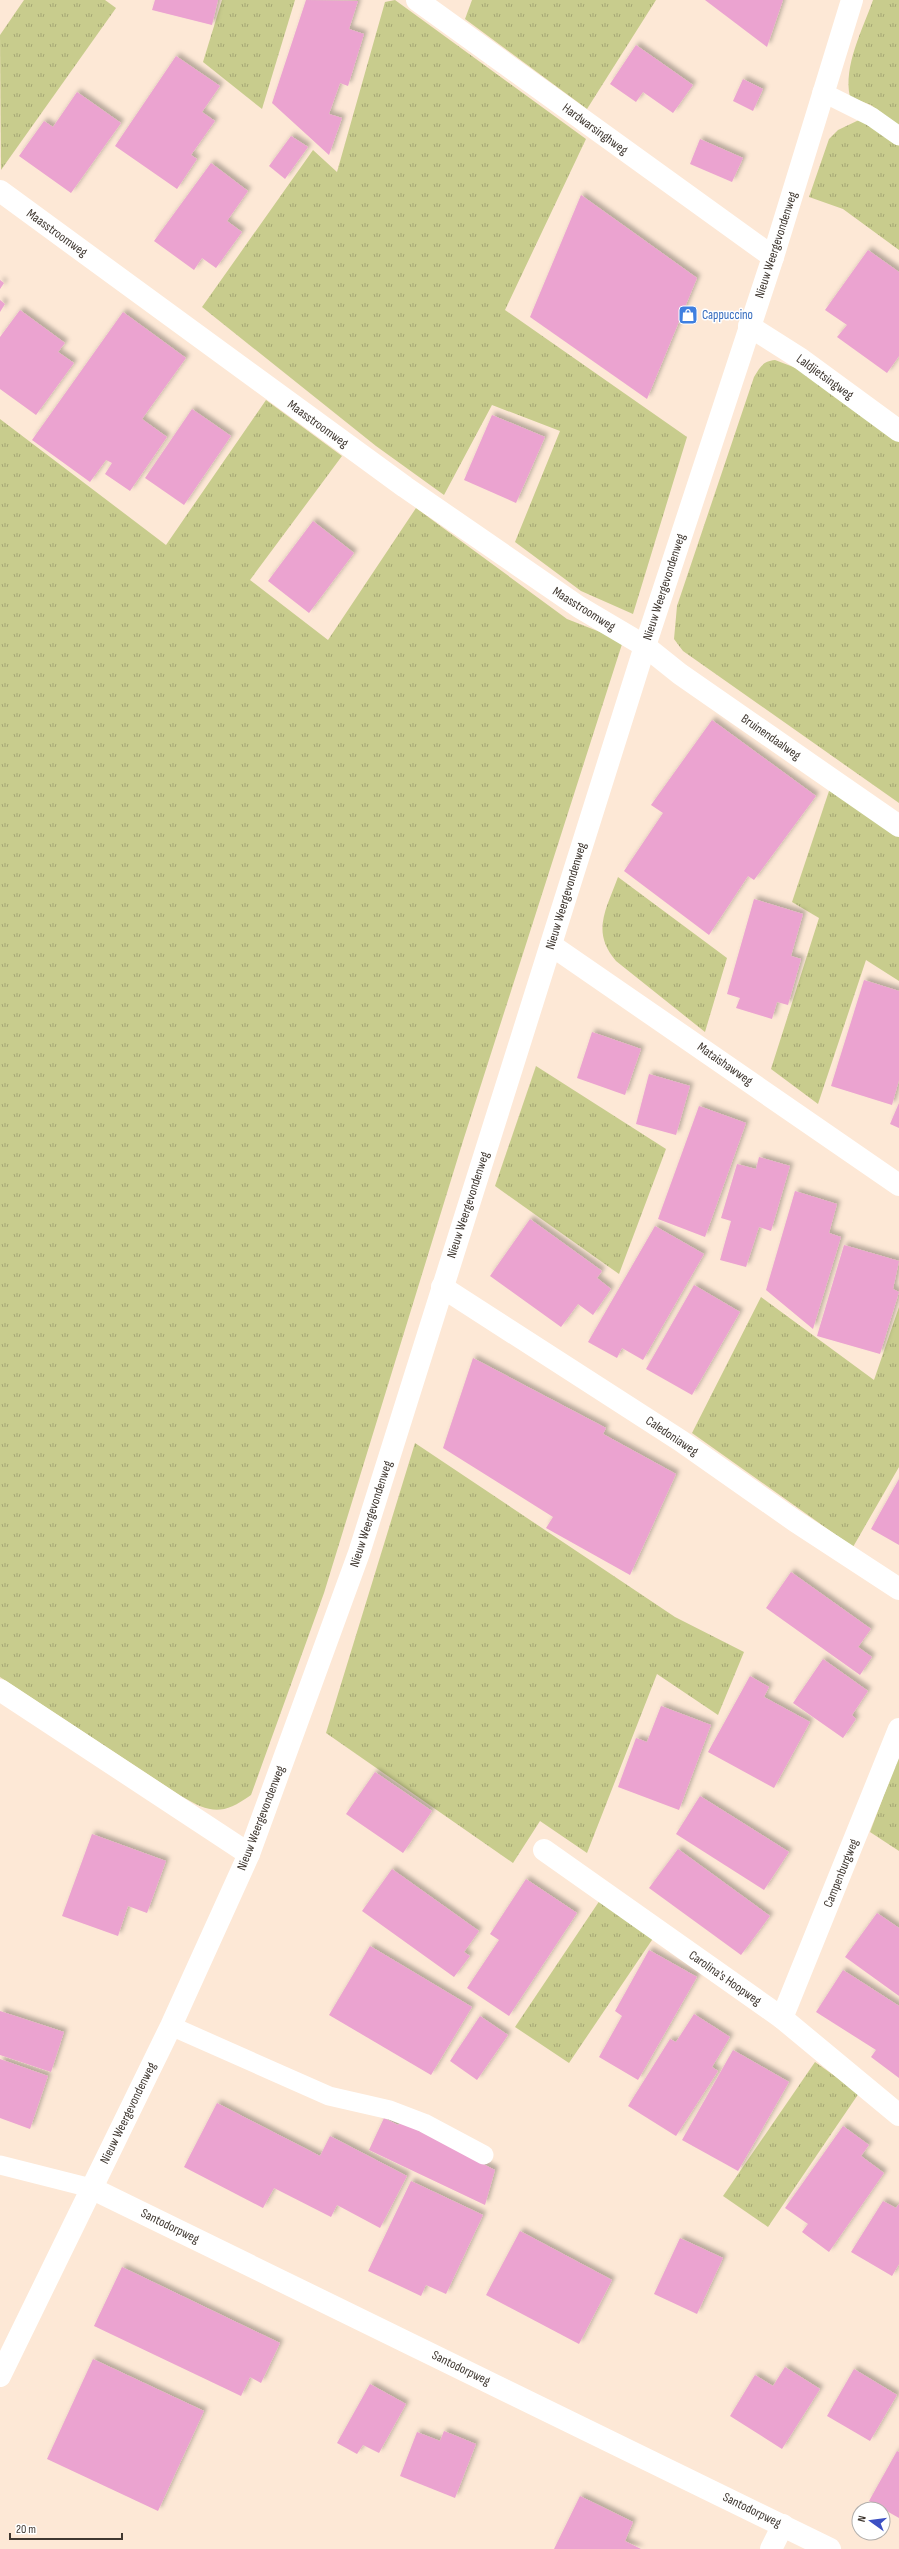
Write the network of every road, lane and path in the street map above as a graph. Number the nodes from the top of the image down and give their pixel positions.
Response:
1 (418, 0) edge
2 (852, 0) edge
3 (822, 92) junction
4 (899, 136) edge
5 (0, 191) edge
6 (773, 257) junction
7 (749, 326) junction
8 (899, 431) edge
9 (645, 646) junction
10 (899, 826) edge
11 (551, 945) junction
12 (899, 1185) edge
13 (442, 1287) junction
14 (899, 1589) edge
15 (0, 1690) edge
16 (899, 1729) edge
17 (544, 1850) dead end
18 (249, 1854) junction
19 (782, 2018) junction
20 (171, 2026) junction
21 (899, 2115) edge
22 (484, 2155) dead end
23 (0, 2165) edge
24 (91, 2188) junction
25 (0, 2376) edge
26 (783, 2525) junction
27 (771, 2549) edge
28 (830, 2549) edge

1 - 6 street, Hardwarsinghweg
2 - 3 street, Nieuw Weergevondenweg
3 - 4 lane
3 - 6 street, Nieuw Weergevondenweg
5 - 9 street, Maasstroomweg
6 - 7 street, Nieuw Weergevondenweg
7 - 8 street, Laldjietsingweg
7 - 9 street, Nieuw Weergevondenweg
9 - 10 street, Bruinendaalweg
9 - 11 street, Nieuw Weergevondenweg
11 - 12 street, Mataishawweg
11 - 13 street, Nieuw Weergevondenweg
13 - 14 street, Caledoniaweg
13 - 18 street, Nieuw Weergevondenweg
15 - 18 street
16 - 19 street, Campenburgweg
17 - 19 street, Carolina's Hoopweg
18 - 20 street, Nieuw Weergevondenweg
19 - 21 street, Carolina's Hoopweg
20 - 22 lane
20 - 24 street, Nieuw Weergevondenweg
23 - 24 lane
24 - 25 street, Nieuw Weergevondenweg
24 - 26 street, Santodorpweg
26 - 27 street
26 - 28 street, Santodorpweg

